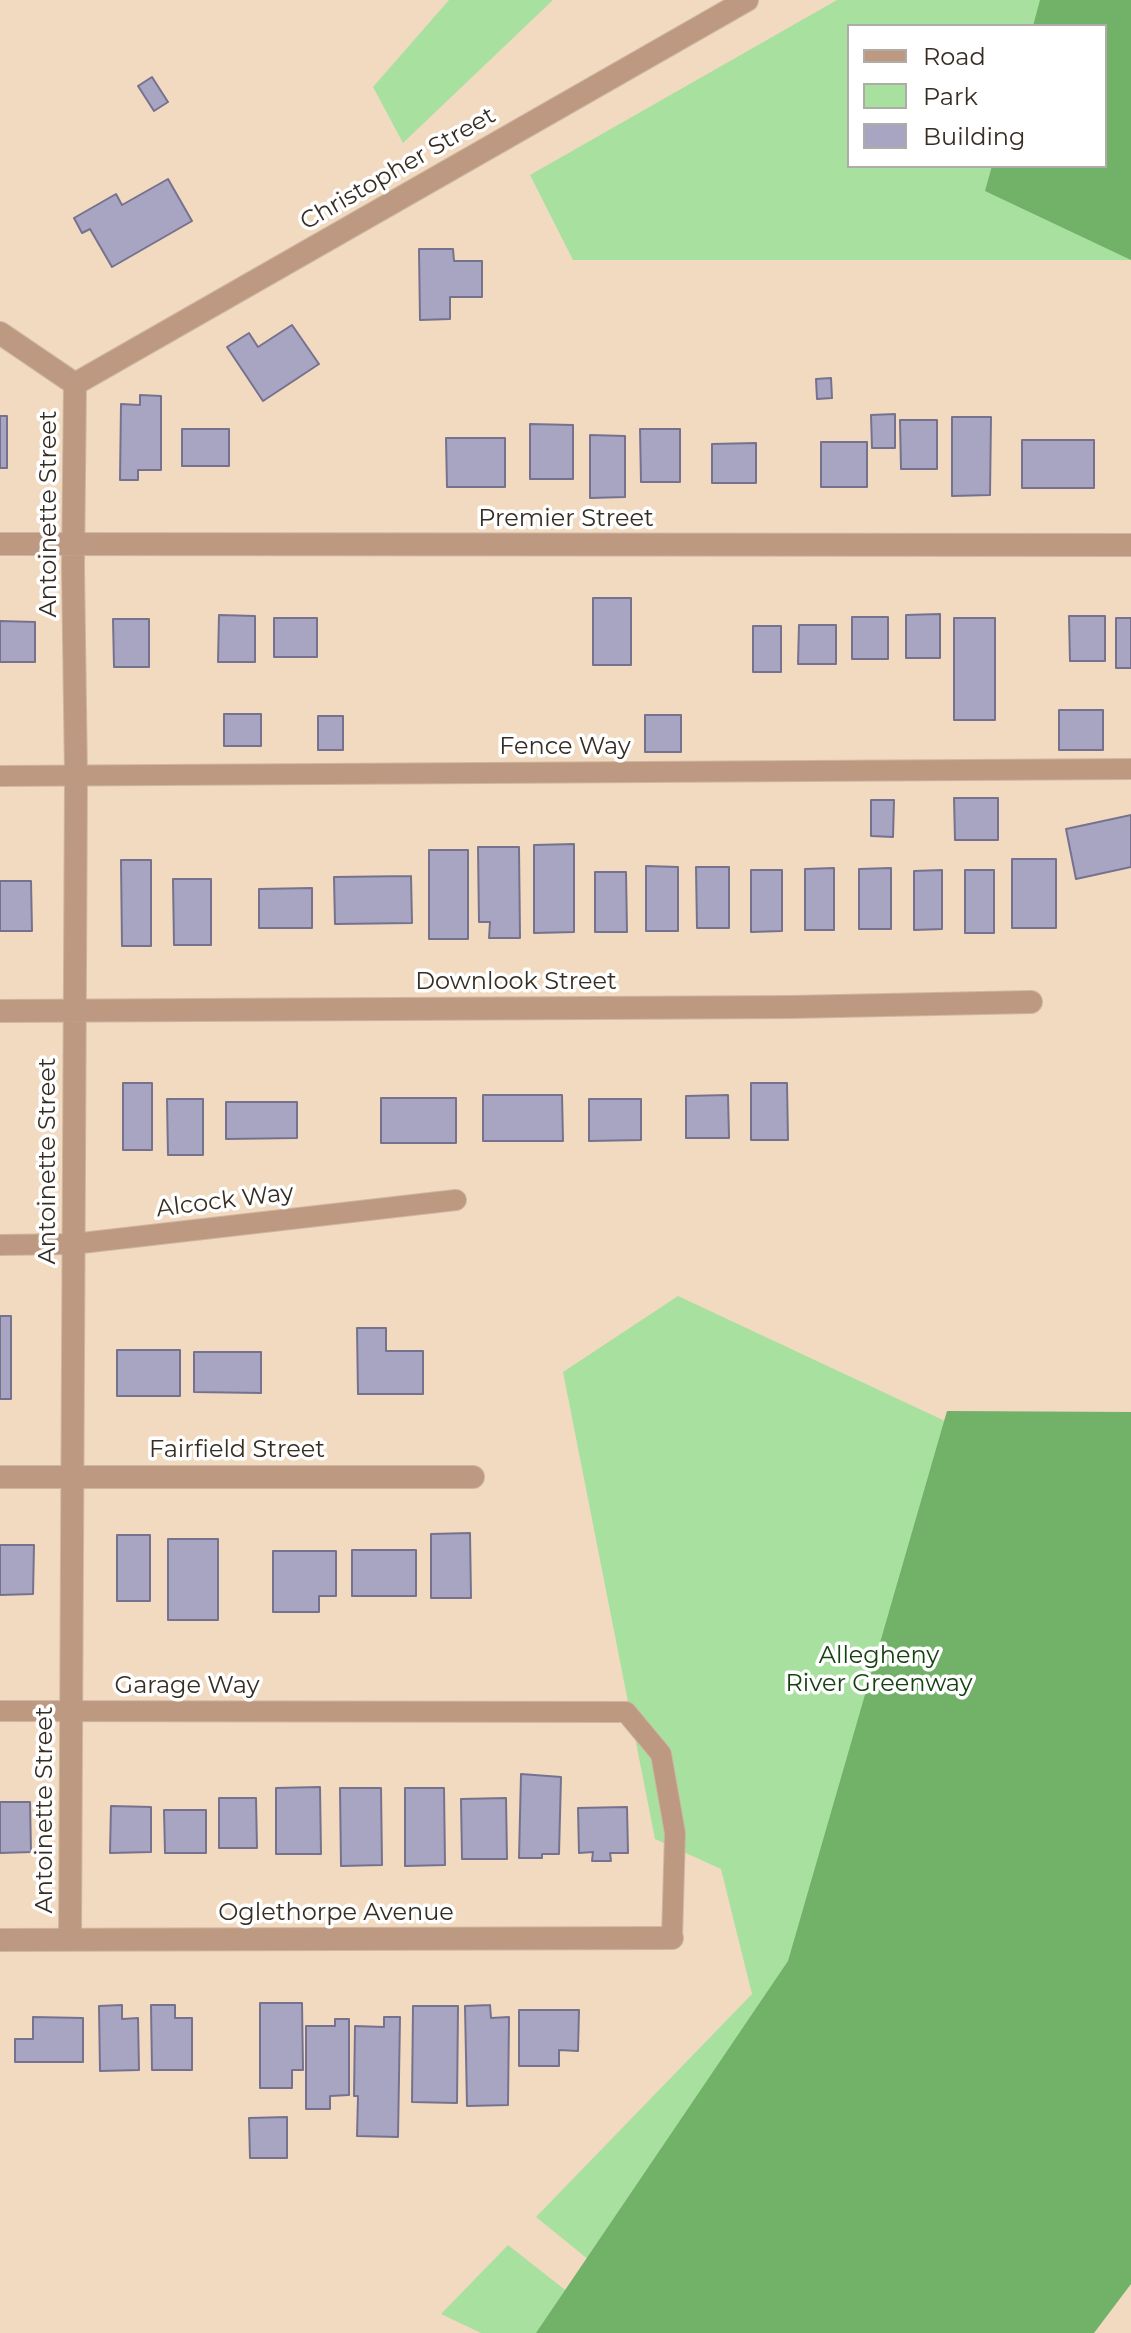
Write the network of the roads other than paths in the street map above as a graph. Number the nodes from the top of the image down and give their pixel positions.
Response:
1 (747, 0) edge
2 (0, 333) edge
3 (75, 384) junction
4 (0, 544) edge
5 (73, 544) junction
6 (1131, 545) edge
7 (1131, 769) edge
8 (0, 776) edge
9 (76, 776) junction
10 (1031, 1002) dead end
11 (0, 1011) edge
12 (75, 1011) junction
13 (456, 1200) dead end
14 (73, 1244) junction
15 (0, 1245) edge
16 (0, 1477) edge
17 (73, 1477) junction
18 (473, 1477) dead end
19 (0, 1711) edge
20 (71, 1711) junction
21 (672, 1938) joint
22 (70, 1939) junction
23 (0, 1940) edge

1 - 3 street, Christopher Street
2 - 3 street
3 - 5 street, Antoinette Street
4 - 5 street, Premier Street
5 - 6 street, Premier Street
5 - 9 street, Antoinette Street
7 - 9 lane, Fence Way
8 - 9 lane, Fence Way
9 - 12 street, Antoinette Street
10 - 12 street, Downlook Street
11 - 12 street, Downlook Street
12 - 14 street, Antoinette Street
13 - 14 lane, Alcock Way
14 - 15 lane, Alcock Way
14 - 17 street, Antoinette Street
16 - 17 street, Fairfield Street
17 - 18 street, Fairfield Street
17 - 20 street, Antoinette Street
19 - 20 lane, Garage Way
20 - 21 lane, Garage Way
20 - 22 street, Antoinette Street
21 - 22 street, Oglethorpe Avenue
22 - 23 street, Oglethorpe Avenue

